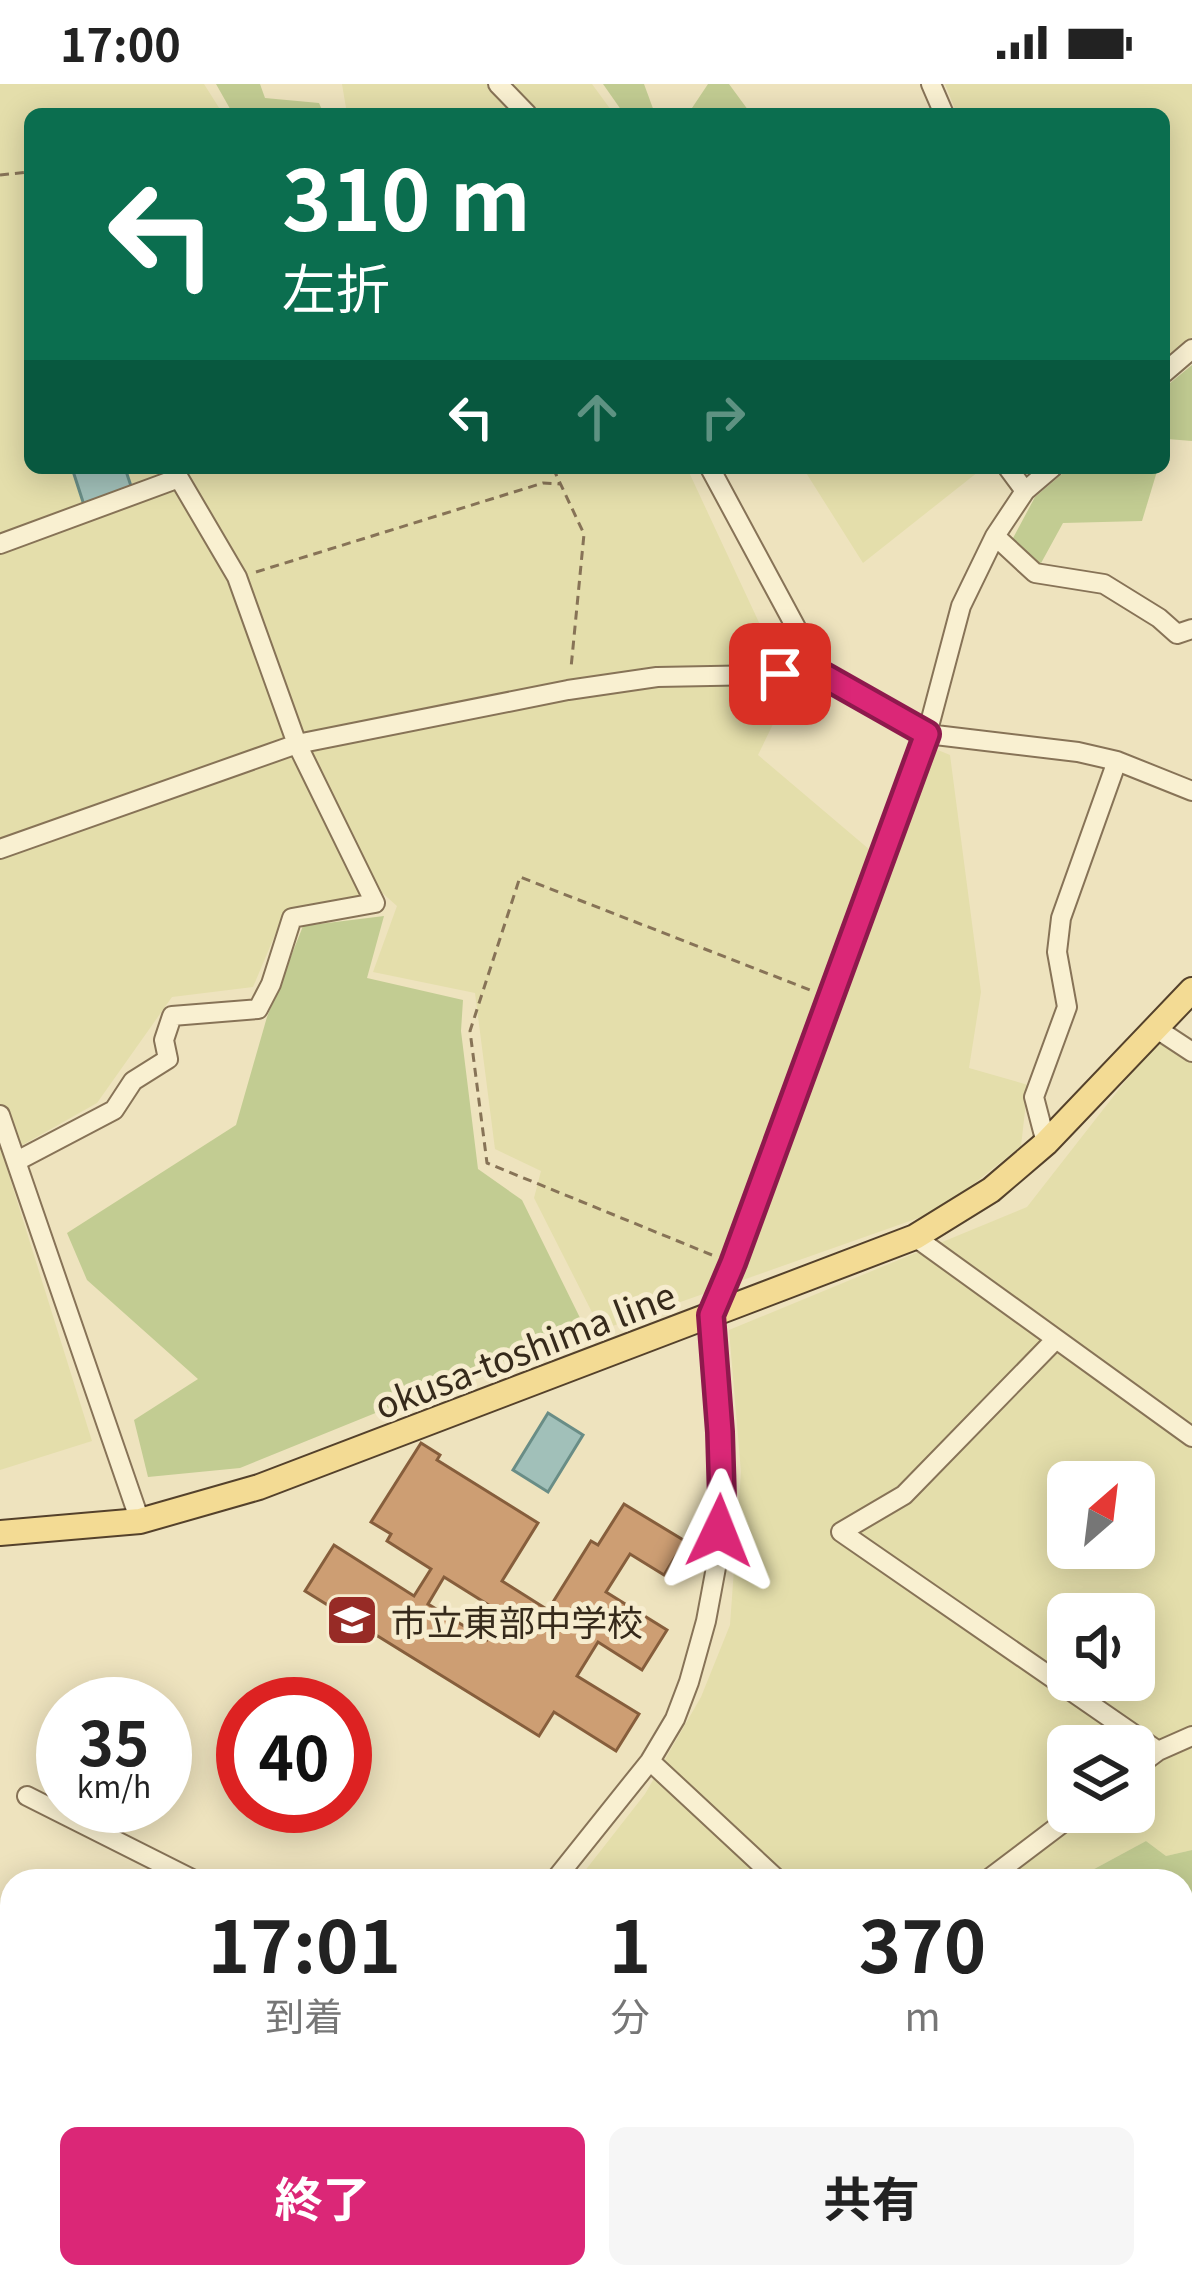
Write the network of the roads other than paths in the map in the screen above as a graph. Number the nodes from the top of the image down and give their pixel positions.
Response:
1 (498, 84) edge
2 (520, 108) edge
3 (174, 474) edge
4 (177, 474) edge
5 (713, 474) edge
6 (1012, 474) edge
7 (1045, 474) edge
8 (1025, 491) junction
9 (995, 536) junction
10 (0, 544) edge
11 (1192, 629) edge
12 (821, 674) junction
13 (927, 734) junction
14 (297, 744) junction
15 (1117, 761) junction
16 (1192, 791) edge
17 (0, 849) edge
18 (1192, 990) edge
19 (1154, 1027) junction
20 (1192, 1052) edge
21 (0, 1115) edge
22 (1046, 1143) junction
23 (17, 1161) junction
24 (915, 1237) junction
25 (711, 1315) junction
26 (1055, 1340) junction
27 (1192, 1437) edge
28 (140, 1521) junction
29 (0, 1533) edge
30 (1192, 1736) edge
31 (1158, 1751) junction
32 (1155, 1753) edge
33 (650, 1761) junction
34 (27, 1796) dead end
35 (1049, 1833) edge
36 (172, 1869) edge
37 (564, 1869) edge
38 (766, 1869) edge
39 (1002, 1869) edge

1 - 2 street
3 - 10 street
4 - 14 street
5 - 12 street
6 - 8 street
7 - 8 street
8 - 9 street
9 - 11 street
9 - 13 street
12 - 13 street
12 - 14 street
13 - 15 street
13 - 25 street
14 - 17 street
14 - 23 street
15 - 16 street
15 - 22 street
18 - 19 main road, okusa-toshima line
19 - 20 street
19 - 22 main road, okusa-toshima line
21 - 23 street
22 - 24 main road, okusa-toshima line
23 - 28 street
24 - 25 main road, okusa-toshima line
24 - 26 street
25 - 28 main road, okusa-toshima line
25 - 33 street
26 - 27 street
26 - 31 street
28 - 29 main road, okusa-toshima line
30 - 31 street
31 - 32 street
33 - 37 street
33 - 38 street
34 - 36 street
35 - 39 street

